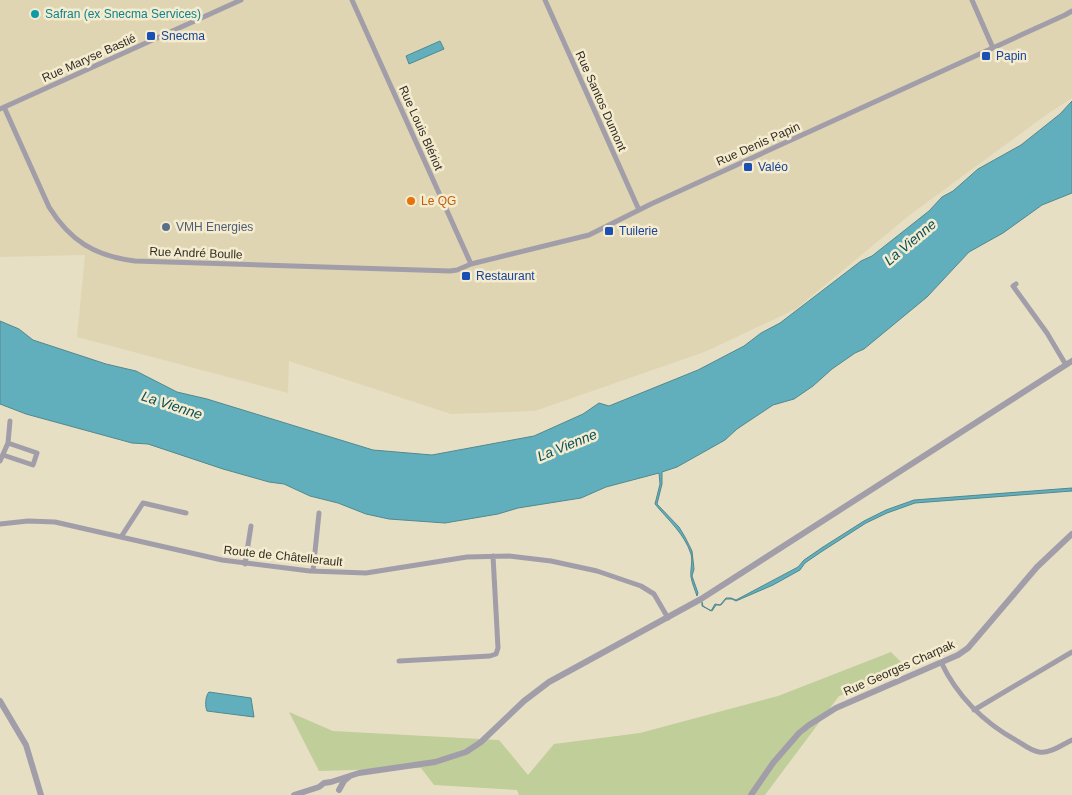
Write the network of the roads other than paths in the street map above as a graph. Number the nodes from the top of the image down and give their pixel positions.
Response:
1 (241, 0) edge
2 (352, 0) edge
3 (972, 0) edge
4 (547, 1) edge
5 (1072, 11) edge
6 (993, 48) junction
7 (2, 108) edge
8 (640, 210) junction
9 (471, 264) junction
10 (1016, 284) dead end
11 (1072, 361) edge
12 (1066, 365) junction
13 (10, 421) dead end
14 (8, 444) junction
15 (3, 455) junction
16 (0, 462) edge
17 (186, 513) dead end
18 (319, 513) dead end
19 (0, 524) edge
20 (251, 526) dead end
21 (1072, 534) edge
22 (121, 538) junction
23 (493, 556) junction
24 (245, 564) junction
25 (312, 571) junction
26 (668, 618) junction
27 (1072, 652) edge
28 (399, 661) dead end
29 (941, 662) junction
30 (0, 701) edge
31 (974, 710) junction
32 (1072, 740) edge
33 (353, 774) junction
34 (331, 782) junction
35 (319, 787) junction
36 (339, 793) edge
37 (297, 794) edge
38 (41, 795) edge
39 (310, 795) edge
40 (317, 795) edge
41 (751, 795) edge

1 - 7 street, Rue Maryse Bastié
2 - 9 street, Rue Louis Blériot
3 - 6 street
4 - 8 street, Rue Santos Dumont
5 - 6 street, Rue Denis Papin
6 - 8 street, Rue Denis Papin
7 - 9 street, Rue André Boulle
8 - 9 street, Rue Denis Papin
10 - 12 street
11 - 12 street
12 - 26 street
13 - 14 street
14 - 15 street
14 - 15 street
15 - 16 street
17 - 22 street
18 - 25 street
19 - 22 street, Route de Châtellerault
20 - 24 street
21 - 29 street, Rue Georges Charpak
22 - 24 street, Route de Châtellerault
23 - 25 street, Route de Châtellerault
23 - 26 street, Route de Châtellerault
23 - 28 street
24 - 25 street, Route de Châtellerault
26 - 33 street
27 - 31 street
29 - 31 street
29 - 41 street, Rue Georges Charpak
30 - 38 street
31 - 32 street
33 - 34 street
33 - 36 street
34 - 35 street
34 - 36 street
35 - 37 street
35 - 40 street
37 - 39 street

